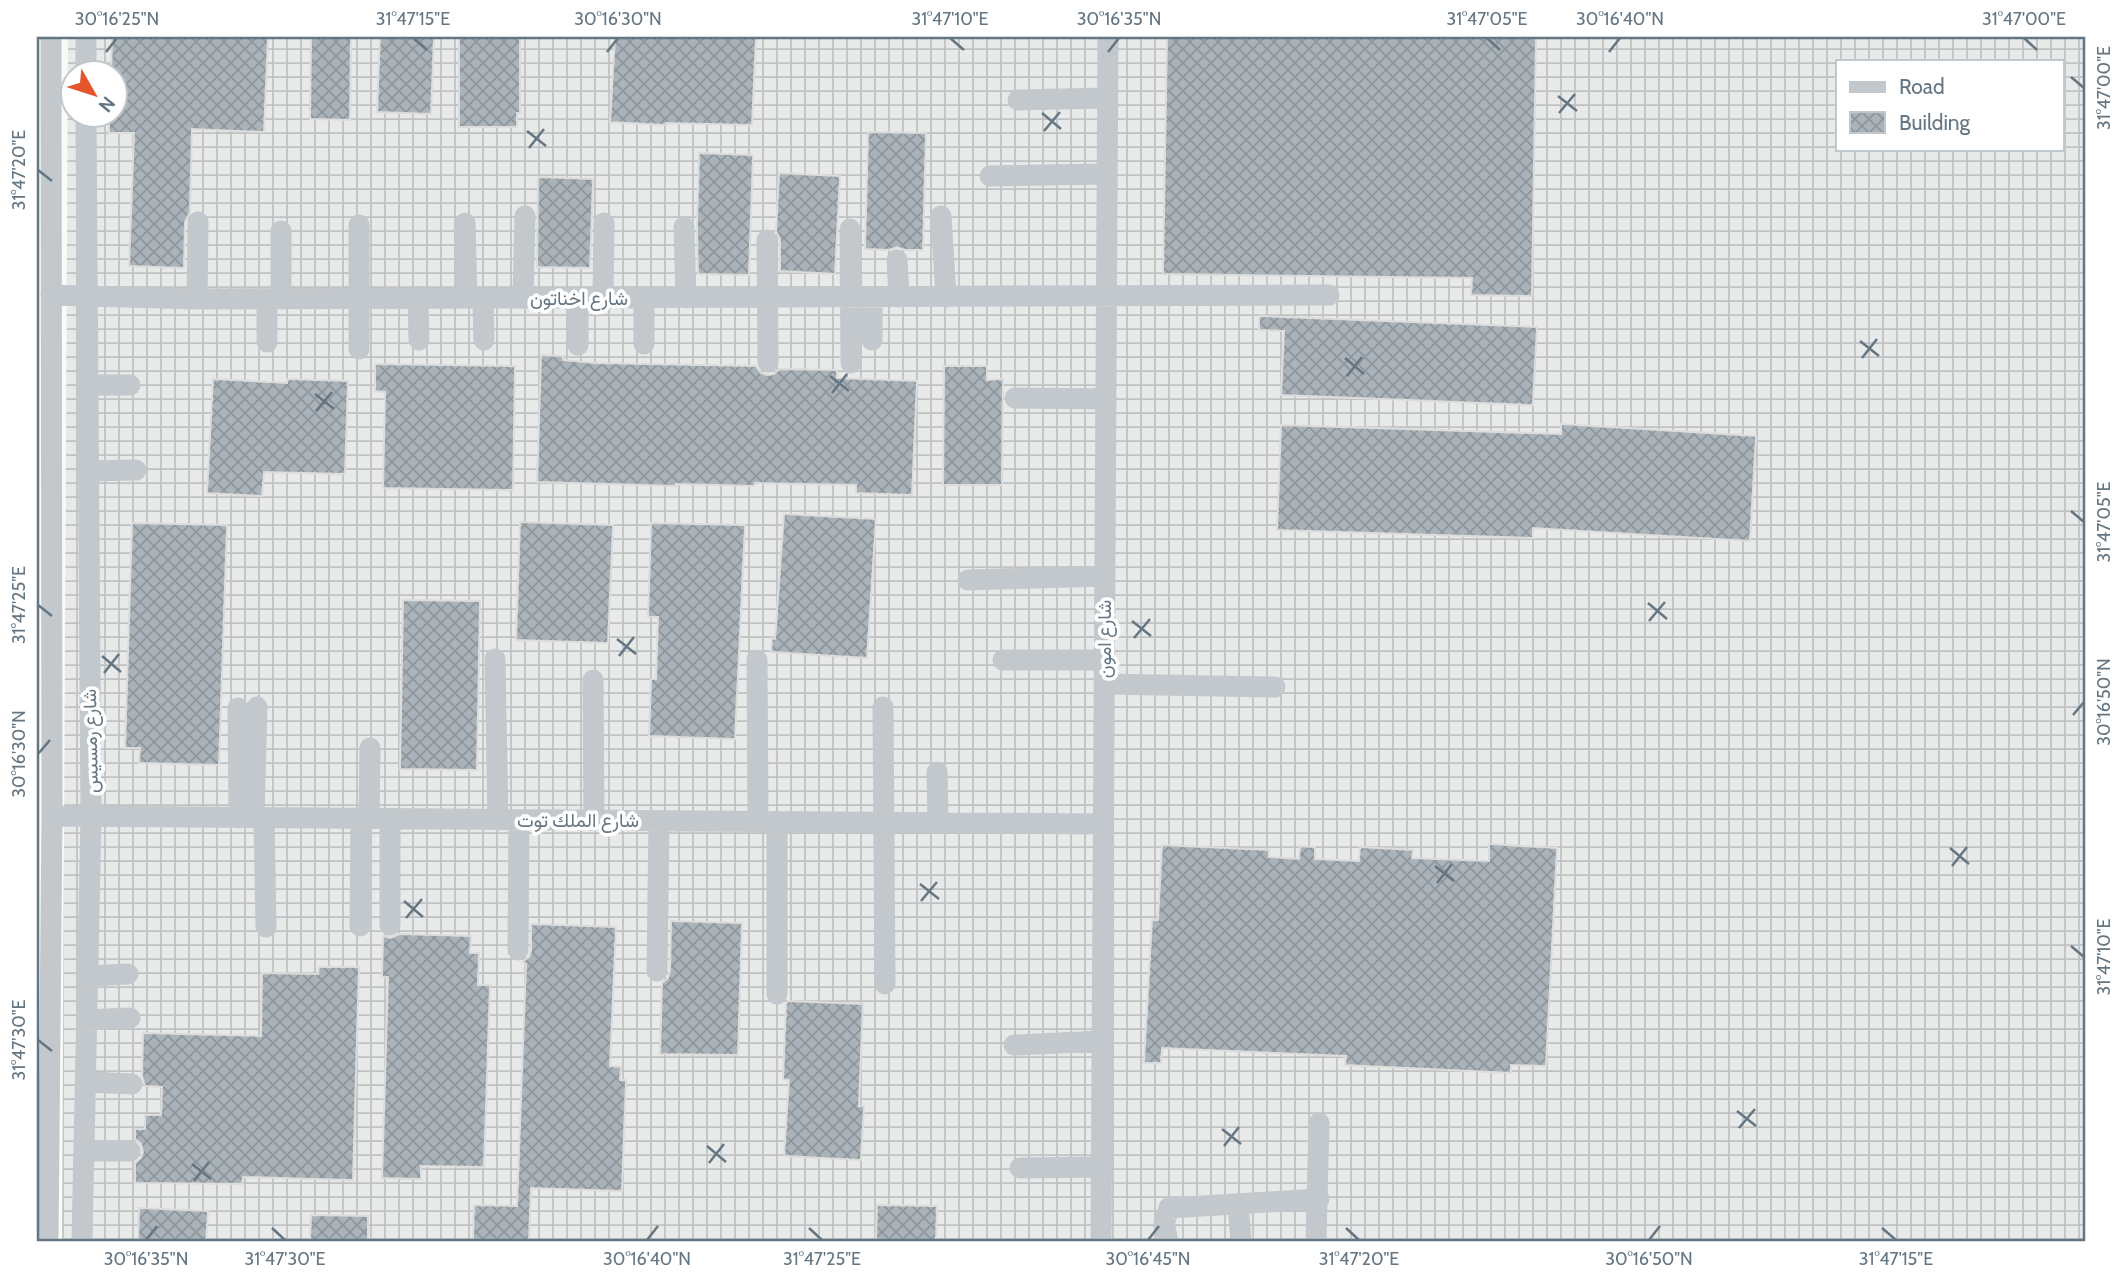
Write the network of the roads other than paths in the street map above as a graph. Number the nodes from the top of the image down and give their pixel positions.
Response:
1 (51, 37) edge
2 (86, 37) edge
3 (1108, 37) edge
4 (86, 60) edge
5 (1107, 98) junction
6 (1018, 100) dead end
7 (86, 130) edge
8 (1107, 174) junction
9 (990, 176) dead end
10 (525, 216) dead end
11 (941, 216) dead end
12 (198, 222) dead end
13 (465, 223) dead end
14 (604, 223) dead end
15 (359, 225) dead end
16 (684, 228) dead end
17 (850, 229) dead end
18 (281, 231) dead end
19 (767, 240) dead end
20 (897, 260) dead end
21 (51, 295) junction
22 (1329, 295) dead end
23 (1106, 296) junction
24 (86, 297) junction
25 (768, 297) junction
26 (861, 297) junction
27 (899, 297) junction
28 (946, 297) junction
29 (359, 298) junction
30 (418, 298) junction
31 (475, 298) junction
32 (523, 298) junction
33 (578, 298) junction
34 (603, 298) junction
35 (644, 298) junction
36 (686, 298) junction
37 (198, 299) junction
38 (274, 299) junction
39 (419, 340) dead end
40 (484, 340) dead end
41 (872, 340) dead end
42 (267, 342) dead end
43 (644, 344) dead end
44 (578, 345) dead end
45 (359, 349) dead end
46 (768, 362) dead end
47 (850, 363) dead end
48 (87, 385) junction
49 (130, 385) dead end
50 (1015, 398) dead end
51 (1106, 399) junction
52 (136, 470) dead end
53 (88, 471) junction
54 (1105, 576) junction
55 (968, 580) dead end
56 (495, 659) dead end
57 (757, 660) dead end
58 (1003, 660) dead end
59 (1104, 660) junction
60 (593, 680) dead end
61 (1104, 684) junction
62 (1275, 687) dead end
63 (247, 707) dead end
64 (883, 707) dead end
65 (370, 748) dead end
66 (937, 772) dead end
67 (52, 816) junction
68 (91, 817) junction
69 (252, 818) junction
70 (374, 819) junction
71 (498, 820) junction
72 (519, 820) junction
73 (594, 820) junction
74 (659, 821) junction
75 (767, 821) junction
76 (884, 822) junction
77 (938, 823) junction
78 (1103, 824) junction
79 (390, 925) dead end
80 (360, 926) dead end
81 (265, 928) dead end
82 (518, 950) dead end
83 (657, 971) dead end
84 (128, 974) dead end
85 (88, 976) junction
86 (885, 984) dead end
87 (777, 994) dead end
88 (130, 1018) dead end
89 (87, 1020) junction
90 (1102, 1041) junction
91 (1014, 1045) dead end
92 (86, 1082) junction
93 (132, 1084) dead end
94 (1319, 1123) dead end
95 (84, 1151) junction
96 (130, 1152) dead end
97 (1102, 1167) junction
98 (1020, 1168) dead end
99 (1319, 1199) junction
100 (1238, 1205) junction
101 (48, 1241) edge
102 (82, 1241) edge
103 (1101, 1241) edge
104 (1168, 1241) edge
105 (1241, 1241) edge
106 (1316, 1241) edge

1 - 21 street, شارع رمسيس
2 - 4 street
3 - 5 street, شارع امون
5 - 6 street
5 - 8 street, شارع امون
7 - 24 street, شارع رمسيس
8 - 9 street
8 - 23 street, شارع امون
10 - 32 street
11 - 28 street
12 - 37 street
13 - 31 street
14 - 34 street
15 - 29 street
16 - 36 street
17 - 26 street
18 - 38 street
19 - 25 street
20 - 27 street
21 - 24 street, شارع اخناتون
21 - 67 street, شارع رمسيس
22 - 23 street, شارع اخناتون
23 - 28 street, شارع اخناتون
23 - 51 street, شارع امون
24 - 37 street, شارع اخناتون
24 - 48 street, شارع رمسيس
25 - 26 street, شارع اخناتون
25 - 36 street, شارع اخناتون
25 - 46 street
26 - 27 street, شارع اخناتون
26 - 41 street
26 - 47 street
27 - 28 street, شارع اخناتون
29 - 30 street, شارع اخناتون
29 - 38 street, شارع اخناتون
29 - 45 street
30 - 31 street, شارع اخناتون
30 - 39 street
31 - 32 street, شارع اخناتون
31 - 40 street
32 - 33 street, شارع اخناتون
33 - 34 street, شارع اخناتون
33 - 44 street
34 - 35 street, شارع اخناتون
35 - 36 street, شارع اخناتون
35 - 43 street
37 - 38 street, شارع اخناتون
38 - 42 street
48 - 49 street
48 - 53 street, شارع رمسيس
50 - 51 street
51 - 54 street, شارع امون
52 - 53 street
53 - 68 street, شارع رمسيس
54 - 55 street
54 - 59 street, شارع امون
56 - 71 street
57 - 75 street
58 - 59 street
59 - 61 street, شارع امون
60 - 73 street
61 - 62 street
61 - 78 street, شارع امون
63 - 69 street
64 - 76 street
65 - 70 street
66 - 77 street
67 - 68 street, شارع الملك توت
67 - 101 street, شارع رمسيس
68 - 69 street, شارع الملك توت
68 - 85 street, شارع رمسيس
69 - 70 street, شارع الملك توت
69 - 81 street
70 - 71 street, شارع الملك توت
70 - 79 street
70 - 80 street
71 - 72 street, شارع الملك توت
72 - 73 street, شارع الملك توت
72 - 82 street
73 - 74 street, شارع الملك توت
74 - 75 street, شارع الملك توت
74 - 83 street
75 - 76 street, شارع الملك توت
75 - 87 street
76 - 77 street, شارع الملك توت
76 - 86 street
77 - 78 street, شارع الملك توت
78 - 90 street, شارع امون
84 - 85 street
85 - 89 street, شارع رمسيس
88 - 89 street
89 - 92 street, شارع رمسيس
90 - 91 street
90 - 97 street, شارع امون
92 - 93 street
92 - 95 street, شارع رمسيس
94 - 99 street
95 - 96 street
95 - 102 street, شارع رمسيس
97 - 98 street
97 - 103 street, شارع امون
99 - 100 street
99 - 106 street
100 - 104 street
100 - 105 street

